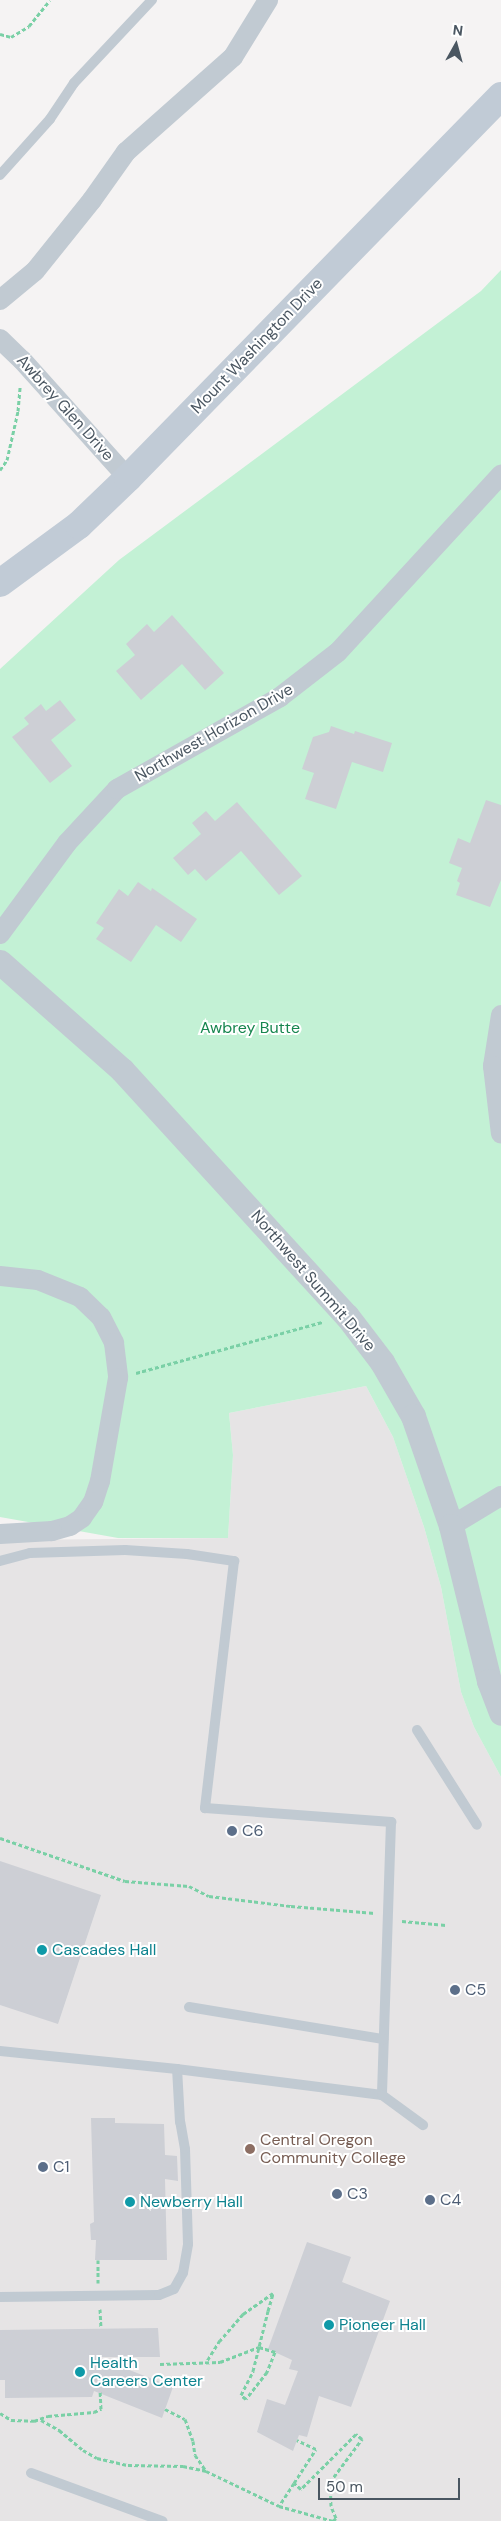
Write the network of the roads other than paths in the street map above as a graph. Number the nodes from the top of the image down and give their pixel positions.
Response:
1 (152, 0) edge
2 (268, 0) edge
3 (501, 96) edge
4 (0, 175) edge
5 (0, 300) edge
6 (0, 339) edge
7 (501, 476) edge
8 (128, 478) junction
9 (0, 583) edge
10 (0, 934) edge
11 (0, 962) edge
12 (501, 1015) edge
13 (501, 1134) edge
14 (0, 1276) edge
15 (501, 1496) edge
16 (450, 1526) junction
17 (0, 1534) edge
18 (0, 1561) edge
19 (501, 1712) edge
20 (417, 1730) dead end
21 (477, 1825) dead end
22 (189, 2007) dead end
23 (383, 2039) junction
24 (0, 2052) edge
25 (177, 2069) junction
26 (382, 2095) junction
27 (423, 2125) dead end
28 (0, 2297) edge
29 (30, 2473) dead end
30 (162, 2521) edge

1 - 4 lane
2 - 5 street
3 - 8 main road, Mount Washington Drive
6 - 8 street, Awbrey Glen Drive
7 - 10 street, Northwest Horizon Drive
8 - 9 main road, Mount Washington Drive
11 - 16 street, Northwest Summit Drive
12 - 13 street
14 - 17 street
15 - 16 street
16 - 19 street, Northwest Summit Drive
18 - 23 lane
20 - 21 lane
22 - 23 lane
23 - 26 lane
24 - 25 lane
25 - 26 lane
25 - 28 lane
26 - 27 lane
29 - 30 lane

